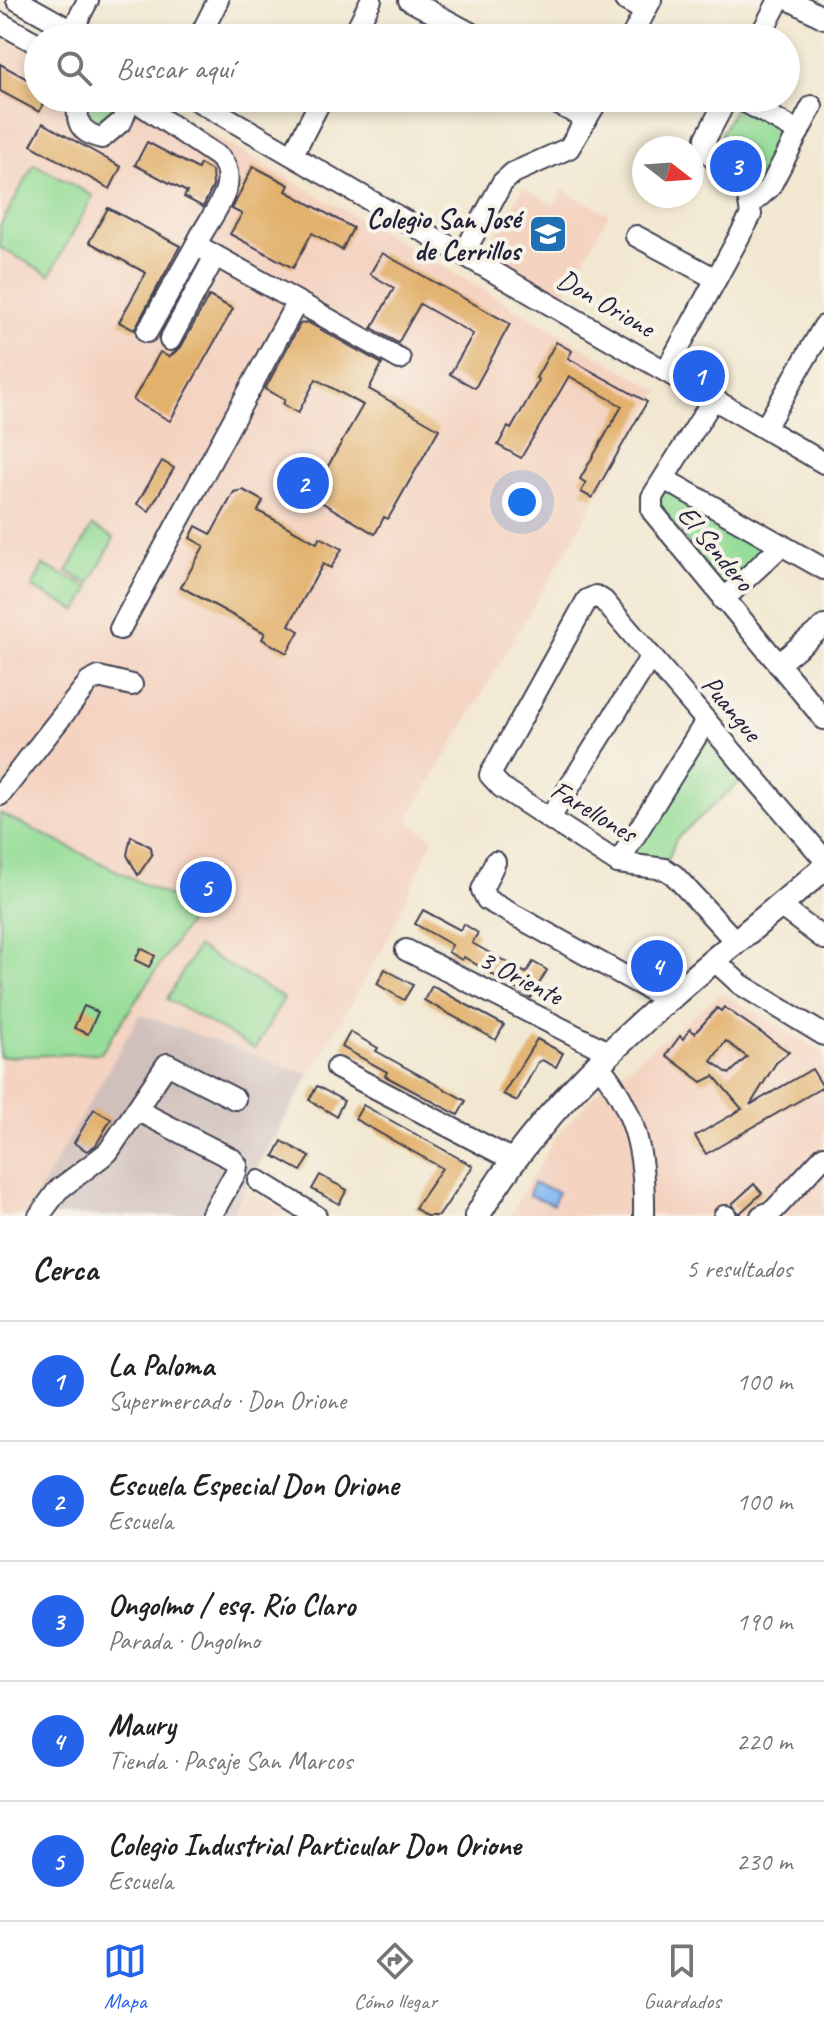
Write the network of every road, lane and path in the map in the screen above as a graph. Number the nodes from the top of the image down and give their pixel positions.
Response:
1 (17, 0) edge
2 (88, 0) edge
3 (218, 0) edge
4 (409, 0) edge
5 (625, 0) edge
6 (779, 0) edge
7 (790, 0) edge
8 (367, 1) edge
9 (648, 6) edge
10 (824, 18) edge
11 (0, 23) edge
12 (61, 24) edge
13 (82, 24) edge
14 (206, 24) edge
15 (358, 24) edge
16 (454, 24) edge
17 (638, 24) edge
18 (766, 24) edge
19 (24, 36) edge
20 (812, 106) dead end
21 (76, 112) edge
22 (126, 112) edge
23 (152, 112) edge
24 (218, 112) edge
25 (315, 112) edge
26 (573, 112) edge
27 (591, 112) edge
28 (720, 112) edge
29 (763, 112) edge
30 (587, 119) junction
31 (799, 132) junction
32 (293, 154) junction
33 (751, 204) junction
34 (636, 236) dead end
35 (196, 245) junction
36 (464, 253) junction
37 (215, 256) junction
38 (716, 279) junction
39 (297, 302) junction
40 (824, 326) edge
41 (147, 332) dead end
42 (170, 340) dead end
43 (400, 359) dead end
44 (666, 371) junction
45 (714, 398) junction
46 (765, 428) junction
47 (824, 463) edge
48 (664, 479) junction
49 (782, 545) junction
50 (824, 569) edge
51 (723, 600) junction
52 (824, 626) edge
53 (120, 629) dead end
54 (651, 656) junction
55 (778, 664) junction
56 (132, 685) dead end
57 (824, 719) edge
58 (706, 721) junction
59 (493, 780) joint
60 (0, 795) edge
61 (550, 818) junction
62 (824, 859) edge
63 (495, 862) dead end
64 (618, 863) junction
65 (824, 868) edge
66 (780, 906) junction
67 (824, 939) edge
68 (737, 943) junction
69 (406, 950) dead end
70 (715, 961) junction
71 (670, 1001) junction
72 (824, 1035) edge
73 (604, 1059) junction
74 (337, 1068) dead end
75 (235, 1099) dead end
76 (137, 1110) junction
77 (824, 1156) edge
78 (513, 1160) junction
79 (259, 1181) dead end
80 (39, 1216) edge
81 (211, 1216) edge
82 (316, 1216) edge
83 (477, 1216) edge
84 (644, 1216) edge
85 (761, 1216) edge

1 - 12 street
2 - 13 street
3 - 14 street
4 - 16 street
5 - 9 street
6 - 18 street
7 - 10 street
8 - 15 street
9 - 17 street
11 - 19 street
20 - 31 street
21 - 22 street
23 - 35 street
24 - 32 street, Don Orione
25 - 32 street
26 - 30 street
27 - 30 street
28 - 33 street
29 - 31 street
30 - 36 street
31 - 33 street
32 - 36 street, Don Orione
33 - 38 street
34 - 38 street
35 - 37 street
35 - 41 street
36 - 44 street, Don Orione
37 - 39 street
37 - 42 street
38 - 44 street
39 - 43 street
39 - 53 street
40 - 46 street
44 - 45 street, Don Orione
45 - 46 street, Don Orione
45 - 48 street, El Sendero
46 - 47 street, Don Orione
48 - 49 street
48 - 51 street, El Sendero
49 - 50 street
49 - 51 street
51 - 55 street, El Sendero
52 - 55 street
54 - 58 street, Puangue
54 - 59 street, Puangue
54 - 61 street
55 - 57 street, El Sendero
56 - 60 street
58 - 62 street, Puangue
58 - 64 street
59 - 61 street, Farellones
61 - 64 street, Farellones
63 - 71 street
64 - 68 street, Farellones
65 - 66 main road
66 - 67 street
66 - 68 main road
68 - 70 main road
69 - 73 street, 3 Oriente
70 - 71 main road
70 - 72 street
71 - 73 main road
73 - 78 main road
73 - 84 street
74 - 78 street
75 - 76 street
76 - 80 street
76 - 81 street
77 - 85 street
78 - 83 main road
79 - 82 street

